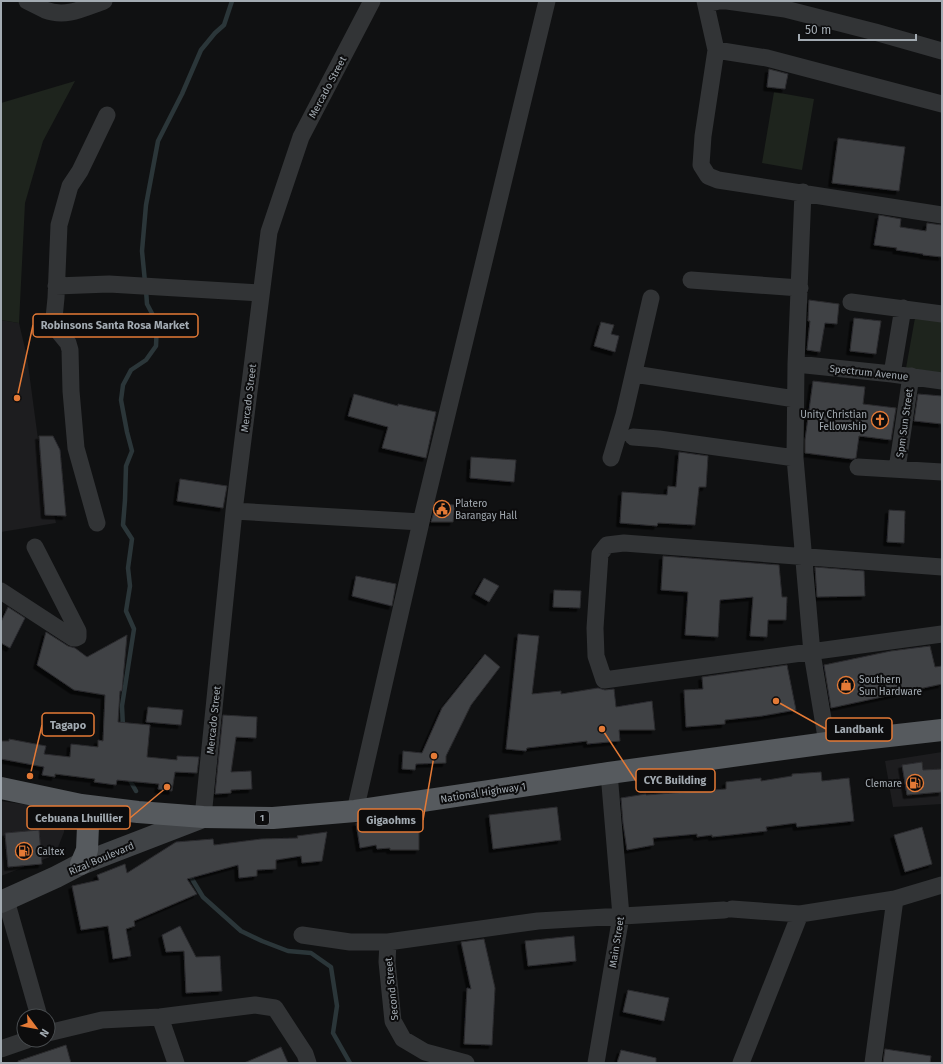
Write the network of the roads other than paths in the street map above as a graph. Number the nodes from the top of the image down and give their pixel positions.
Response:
1 (28, 1) edge
2 (104, 1) edge
3 (372, 1) edge
4 (547, 1) edge
5 (705, 2) edge
6 (716, 50) junction
7 (942, 51) edge
8 (942, 104) edge
9 (107, 115) dead end
10 (803, 192) junction
11 (942, 215) edge
12 (692, 280) dead end
13 (56, 286) junction
14 (800, 288) junction
15 (261, 293) junction
16 (650, 298) dead end
17 (851, 302) dead end
18 (903, 308) junction
19 (942, 314) edge
20 (796, 364) junction
21 (634, 374) junction
22 (892, 374) junction
23 (910, 376) junction
24 (942, 381) edge
25 (795, 399) junction
26 (633, 437) dead end
27 (612, 458) dead end
28 (795, 458) junction
29 (858, 467) dead end
30 (897, 469) junction
31 (942, 472) edge
32 (234, 510) junction
33 (421, 522) junction
34 (97, 523) dead end
35 (35, 547) dead end
36 (804, 557) junction
37 (942, 567) edge
38 (1, 591) edge
39 (942, 634) edge
40 (812, 653) junction
41 (942, 730) edge
42 (827, 743) junction
43 (609, 773) junction
44 (1, 788) edge
45 (81, 805) junction
46 (355, 811) junction
47 (203, 817) junction
48 (82, 864) junction
49 (942, 885) edge
50 (895, 899) junction
51 (3, 901) edge
52 (800, 914) junction
53 (621, 916) junction
54 (302, 935) dead end
55 (388, 942) junction
56 (36, 1008) edge
57 (160, 1017) junction
58 (56, 1031) edge
59 (16, 1044) edge
60 (1, 1049) edge
61 (176, 1063) edge
62 (308, 1063) edge
63 (466, 1063) edge
64 (596, 1063) edge
65 (741, 1063) edge
66 (873, 1063) edge

1 - 2 street
3 - 15 street, Mercado Street
4 - 33 street
5 - 6 street
5 - 7 street
6 - 8 street
6 - 10 street
9 - 13 street
10 - 11 street
10 - 14 street
12 - 14 street
13 - 15 street
13 - 34 street
14 - 20 street
15 - 32 street, Mercado Street
16 - 21 street
17 - 18 street
18 - 19 street
18 - 22 street
20 - 22 street, Spectrum Avenue
20 - 25 street
21 - 25 street
21 - 27 street
22 - 23 street, Spectrum Avenue
23 - 24 street, Spectrum Avenue
23 - 30 street, Spm Sun Street
25 - 28 street
26 - 28 street
28 - 36 street
29 - 30 street
30 - 31 street
32 - 33 street
32 - 47 street, Mercado Street
33 - 46 street
35 - 38 street
36 - 37 street
36 - 40 street
36 - 40 street
39 - 40 street
40 - 42 street
41 - 42 highway, National Highway 1 / 1
42 - 43 highway, National Highway 1 / 1
43 - 46 highway, National Highway 1 / 1
43 - 53 street, Main Street
44 - 45 highway, National Highway 1 / 1
45 - 47 highway, National Highway 1 / 1
45 - 48 highway
46 - 47 highway, National Highway 1 / 1
47 - 48 main road, Rizal Boulevard
48 - 51 main road, Rizal Boulevard
49 - 50 street
50 - 52 street
50 - 66 street
51 - 56 street
52 - 53 street
52 - 65 street
53 - 55 street
53 - 64 street, Main Street
54 - 55 street
55 - 63 street, Second Street
57 - 58 street
57 - 61 street
57 - 62 street
59 - 60 street

